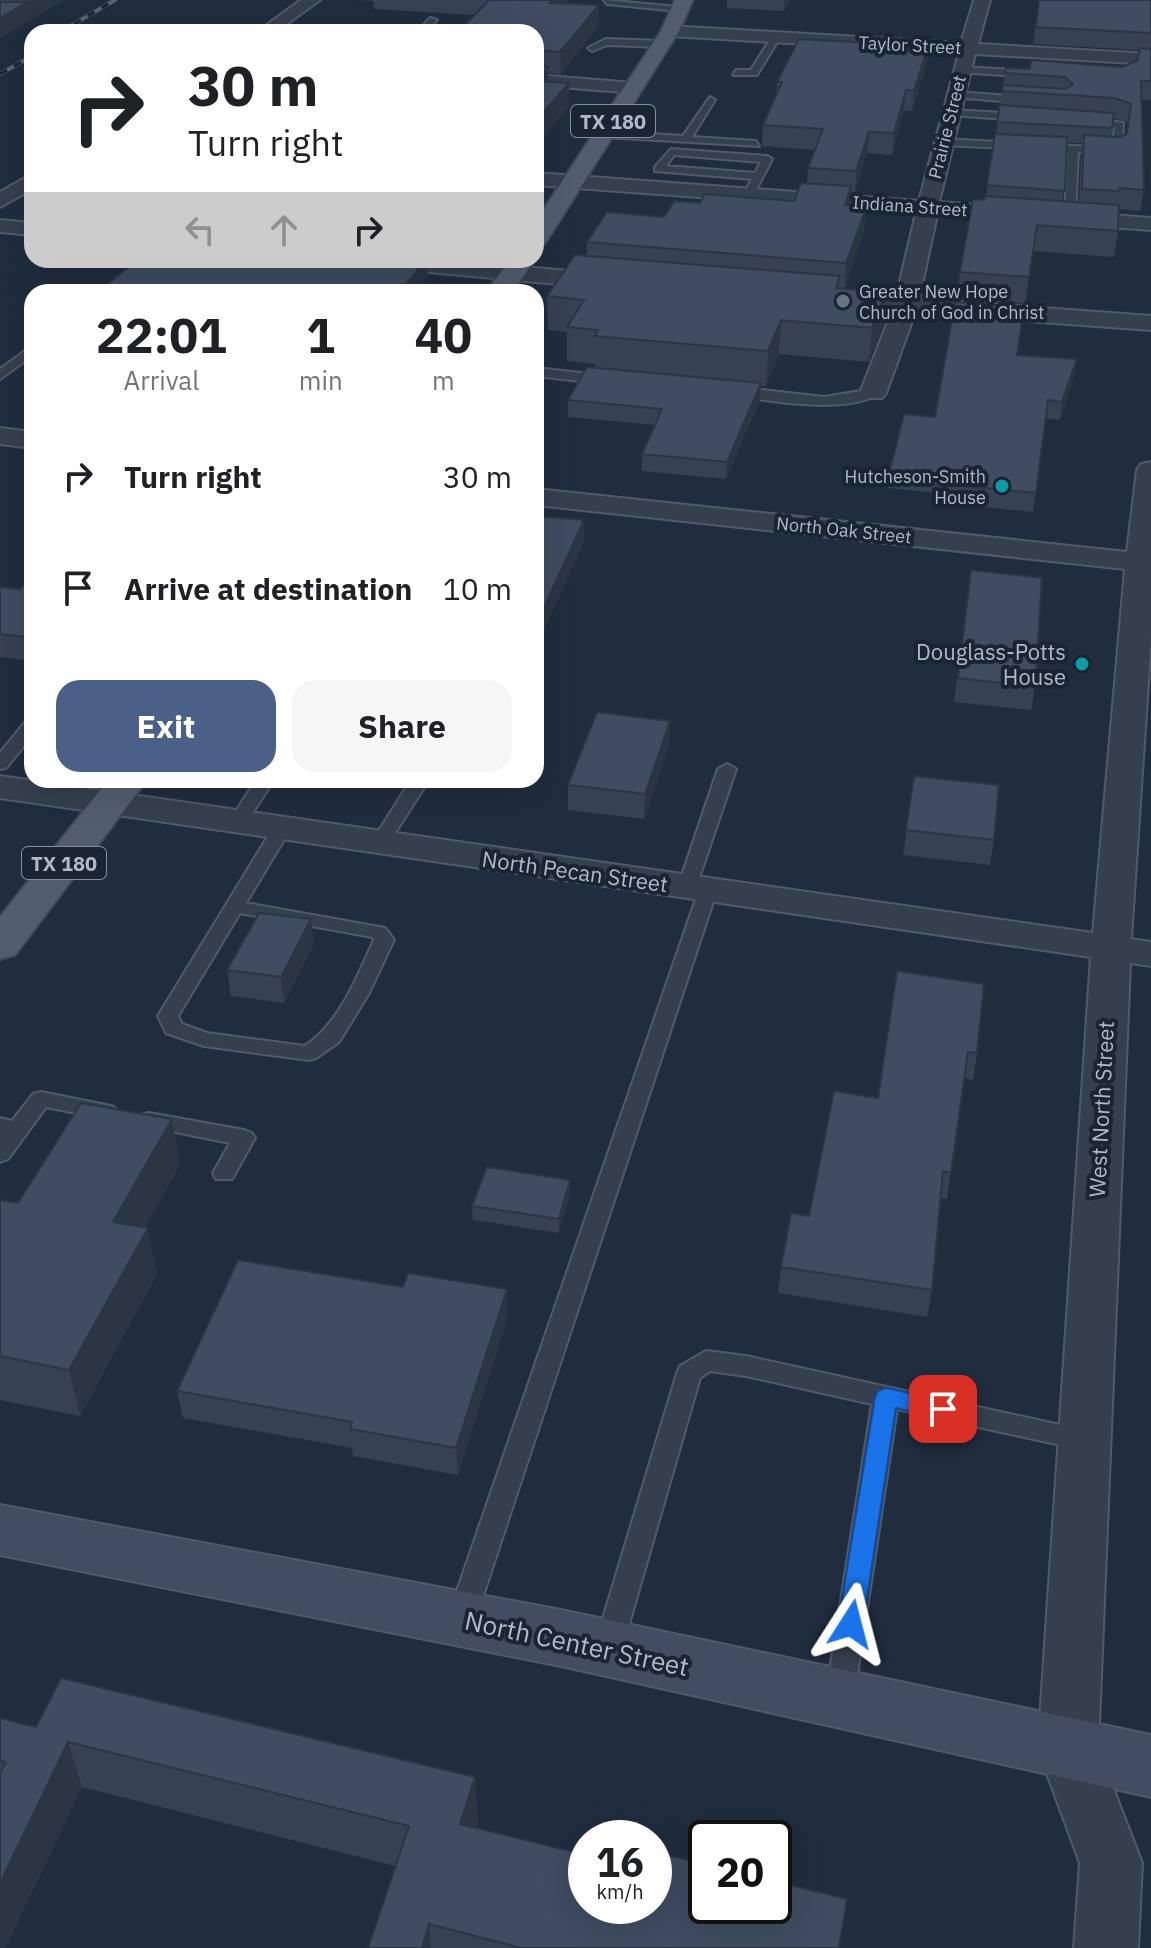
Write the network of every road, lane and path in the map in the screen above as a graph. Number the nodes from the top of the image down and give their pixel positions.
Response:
1 (312, 0) edge
2 (608, 0) edge
3 (982, 0) edge
4 (681, 5) edge
5 (433, 20) dead end
6 (277, 24) edge
7 (429, 24) edge
8 (666, 37) junction
9 (776, 37) junction
10 (592, 48) edge
11 (968, 48) junction
12 (1151, 59) edge
13 (962, 70) junction
14 (736, 73) dead end
15 (1040, 74) edge
16 (544, 81) edge
17 (634, 88) junction
18 (710, 100) dead end
19 (1032, 100) edge
20 (953, 104) junction
21 (1039, 118) edge
22 (1068, 120) edge
23 (604, 134) junction
24 (686, 139) junction
25 (942, 142) junction
26 (756, 144) dead end
27 (1073, 150) junction
28 (653, 178) junction
29 (544, 180) edge
30 (573, 182) junction
31 (24, 185) edge
32 (753, 185) junction
33 (0, 201) edge
34 (927, 208) junction
35 (1070, 218) junction
36 (1151, 224) edge
37 (0, 226) edge
38 (544, 227) edge
39 (24, 228) edge
40 (447, 268) edge
41 (512, 275) edge
42 (637, 284) edge
43 (815, 298) edge
44 (906, 305) junction
45 (1151, 323) edge
46 (24, 356) edge
47 (544, 373) edge
48 (0, 375) edge
49 (621, 381) edge
50 (713, 389) edge
51 (873, 393) joint
52 (0, 436) edge
53 (24, 439) edge
54 (1151, 470) edge
55 (544, 498) edge
56 (1146, 562) edge
57 (24, 735) edge
58 (0, 764) edge
59 (727, 769) dead end
60 (0, 787) edge
61 (260, 788) edge
62 (415, 788) edge
63 (119, 792) edge
64 (238, 822) junction
65 (282, 828) junction
66 (380, 843) junction
67 (697, 888) junction
68 (233, 906) junction
69 (0, 946) edge
70 (1131, 950) edge
71 (9, 1127) edge
72 (0, 1154) edge
73 (224, 1173) dead end
74 (886, 1397) junction
75 (1083, 1440) junction
76 (0, 1530) edge
77 (461, 1619) junction
78 (608, 1649) junction
79 (839, 1699) junction
80 (1068, 1749) junction
81 (1151, 1766) edge
82 (1106, 1948) edge

1 - 6 street
2 - 4 lane
3 - 11 street, Prairie Street
4 - 8 main road, TX 180
5 - 7 lane
8 - 9 street, Taylor Street
8 - 10 lane
8 - 17 main road, TX 180
9 - 11 street, Taylor Street
9 - 14 lane
11 - 12 street, Taylor Street
11 - 13 street, Prairie Street
13 - 15 lane
13 - 20 street, Prairie Street
16 - 17 street
17 - 23 main road, TX 180
18 - 24 lane
19 - 20 lane
20 - 21 lane
20 - 25 street, Prairie Street
22 - 27 lane
23 - 24 lane
23 - 30 main road, TX 180
24 - 26 lane
25 - 27 lane
25 - 34 street, Prairie Street
27 - 35 lane
28 - 30 street, Indiana Street
28 - 32 street, Indiana Street
28 - 32 lane
29 - 30 street, Indiana Street
30 - 38 main road, TX 180
31 - 33 street
32 - 34 street, Indiana Street
34 - 35 street, Indiana Street
34 - 44 street, Prairie Street
35 - 36 street, Indiana Street
37 - 39 street
40 - 41 street
41 - 42 street
43 - 44 street
44 - 45 street
44 - 51 street, Prairie Street
46 - 48 lane
47 - 49 lane
50 - 51 lane
52 - 53 street
54 - 56 street, West North Street
55 - 56 street, North Oak Street
56 - 70 street, West North Street
57 - 58 lane
59 - 67 lane
60 - 63 street, North Pecan Street
61 - 64 lane
62 - 66 lane
63 - 64 street, North Pecan Street
63 - 69 main road, TX 180
64 - 65 street, North Pecan Street
65 - 66 street, North Pecan Street
65 - 68 lane
66 - 67 street, North Pecan Street
67 - 70 street, North Pecan Street
67 - 77 lane
68 - 68 lane
70 - 75 street, West North Street
71 - 72 lane
71 - 73 lane
74 - 75 lane
74 - 78 lane
74 - 79 lane
75 - 80 street, West North Street
76 - 77 main road, North Center Street
77 - 78 main road, North Center Street
78 - 79 main road, North Center Street
79 - 80 main road, North Center Street
80 - 81 main road, North Center Street
80 - 82 street

